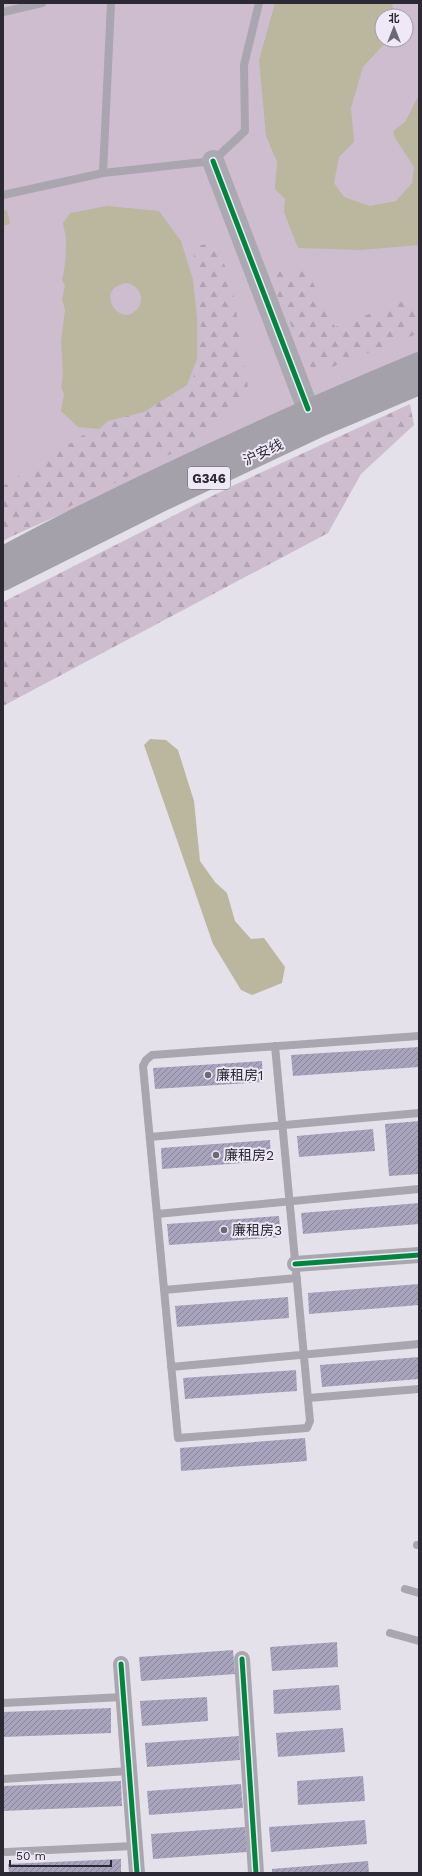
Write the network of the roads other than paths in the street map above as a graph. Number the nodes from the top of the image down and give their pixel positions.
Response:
1 (42, 3) edge
2 (111, 3) edge
3 (259, 3) edge
4 (3, 12) edge
5 (213, 161) junction
6 (103, 173) junction
7 (3, 194) edge
8 (419, 363) edge
9 (419, 384) edge
10 (308, 409) junction
11 (3, 557) edge
12 (3, 580) edge
13 (419, 1036) edge
14 (275, 1046) junction
15 (419, 1113) edge
16 (282, 1124) junction
17 (150, 1137) junction
18 (419, 1189) edge
19 (290, 1201) junction
20 (157, 1214) junction
21 (419, 1255) edge
22 (296, 1271) junction
23 (164, 1290) junction
24 (419, 1344) edge
25 (304, 1355) junction
26 (172, 1367) junction
27 (419, 1389) edge
28 (308, 1398) junction
29 (405, 1589) dead end
30 (419, 1593) edge
31 (390, 1633) dead end
32 (419, 1640) edge
33 (242, 1660) dead end
34 (121, 1664) dead end
35 (124, 1697) junction
36 (3, 1703) edge
37 (129, 1771) junction
38 (3, 1779) edge
39 (134, 1846) junction
40 (6, 1852) dead end
41 (137, 1873) edge
42 (256, 1873) edge

1 - 4 lane
2 - 6 lane
3 - 5 lane
5 - 6 lane
5 - 10 street
6 - 7 lane
8 - 10 highway, 沪安线 / G346
9 - 12 highway, 沪安线 / G346
10 - 11 highway, 沪安线 / G346
13 - 14 lane
14 - 16 lane
14 - 17 lane
15 - 16 lane
16 - 17 lane
16 - 19 lane
17 - 20 lane
18 - 19 lane
19 - 20 lane
19 - 22 lane
20 - 23 lane
21 - 22 street
22 - 23 lane
22 - 25 lane
23 - 26 lane
24 - 25 lane
25 - 26 lane
25 - 28 lane
26 - 28 lane
27 - 28 lane
29 - 30 lane
31 - 32 lane
33 - 42 street
34 - 35 street
35 - 36 lane
35 - 37 street
37 - 38 lane
37 - 39 street
39 - 40 lane
39 - 41 street

